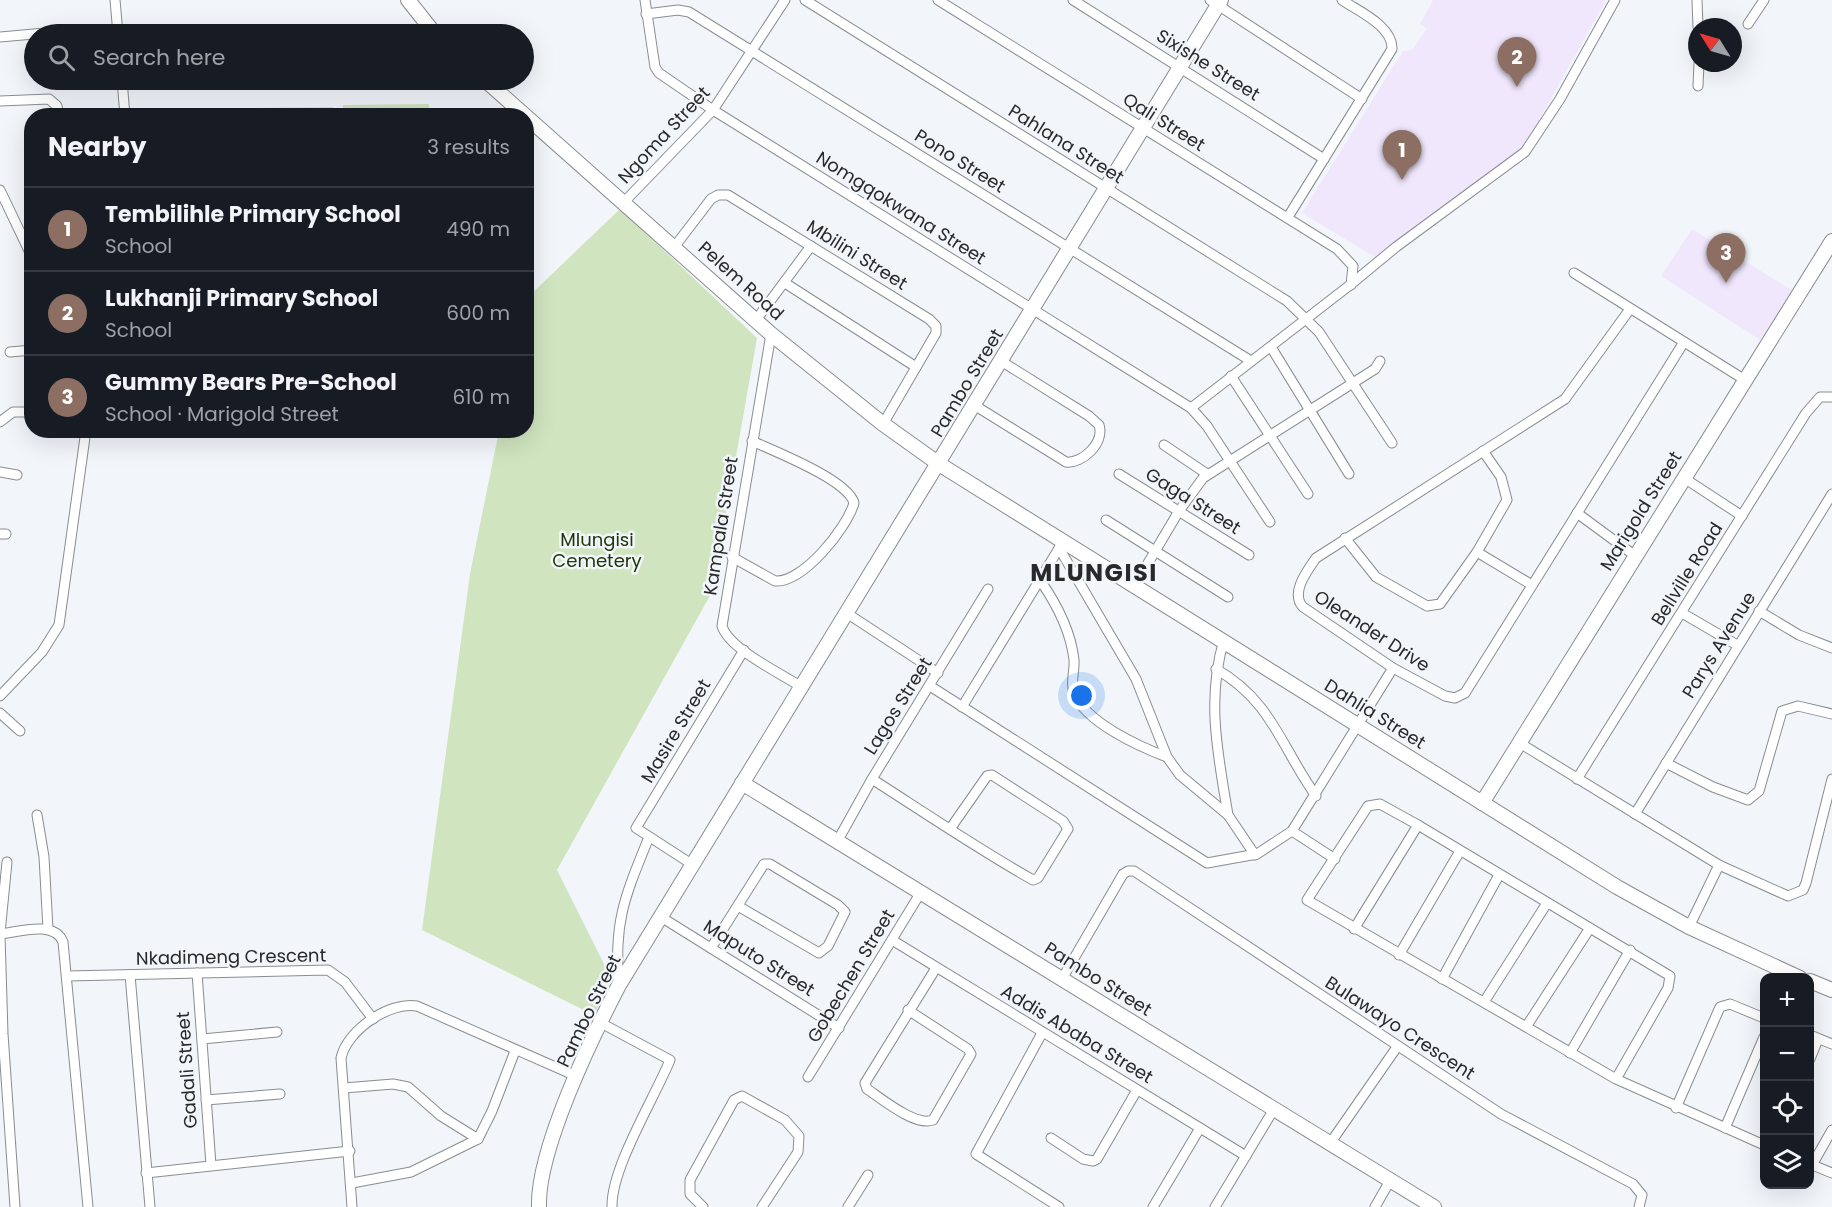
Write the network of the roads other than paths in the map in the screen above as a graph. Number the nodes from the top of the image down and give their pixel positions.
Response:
1 (115, 0) edge
2 (408, 0) edge
3 (645, 0) edge
4 (785, 0) edge
5 (805, 0) edge
6 (938, 0) edge
7 (1073, 0) edge
8 (1342, 0) edge
9 (1615, 0) edge
10 (1697, 0) edge
11 (1764, 0) edge
12 (1216, 2) edge
13 (646, 14) junction
14 (1698, 18) edge
15 (117, 24) edge
16 (427, 24) edge
17 (1748, 24) dead end
18 (24, 35) edge
19 (0, 37) edge
20 (753, 51) junction
21 (1180, 67) junction
22 (1699, 72) edge
23 (1698, 86) dead end
24 (123, 90) edge
25 (497, 90) edge
26 (1362, 99) junction
27 (0, 101) edge
28 (57, 108) edge
29 (124, 108) edge
30 (517, 108) edge
31 (713, 110) junction
32 (534, 122) edge
33 (1142, 128) junction
34 (1324, 159) junction
35 (1105, 187) junction
36 (0, 190) edge
37 (625, 201) junction
38 (1288, 217) junction
39 (24, 240) edge
40 (1832, 241) edge
41 (675, 246) junction
42 (811, 246) junction
43 (1069, 248) junction
44 (1574, 273) dead end
45 (785, 283) junction
46 (1350, 285) junction
47 (1033, 309) junction
48 (1630, 309) junction
49 (1308, 318) junction
50 (756, 320) junction
51 (771, 333) junction
52 (1684, 342) junction
53 (1272, 347) junction
54 (24, 351) edge
55 (10, 352) dead end
56 (1000, 361) junction
57 (1251, 361) junction
58 (1380, 361) dead end
59 (916, 367) junction
60 (1231, 376) junction
61 (1745, 380) junction
62 (1354, 381) junction
63 (1832, 397) edge
64 (974, 405) junction
65 (1191, 408) junction
66 (24, 412) edge
67 (1311, 412) junction
68 (0, 422) edge
69 (883, 424) junction
70 (1272, 435) junction
71 (85, 438) edge
72 (752, 441) junction
73 (1392, 443) dead end
74 (1164, 445) dead end
75 (1483, 451) junction
76 (1230, 459) junction
77 (939, 464) junction
78 (0, 472) edge
79 (1119, 474) dead end
80 (1208, 474) junction
81 (1348, 474) dead end
82 (17, 475) dead end
83 (1684, 478) junction
84 (1308, 494) dead end
85 (1832, 494) edge
86 (1179, 511) junction
87 (1577, 513) junction
88 (1742, 516) junction
89 (1106, 519) dead end
90 (1270, 522) dead end
91 (1345, 538) junction
92 (1061, 544) junction
93 (1155, 550) junction
94 (1477, 552) junction
95 (1249, 555) dead end
96 (1634, 555) junction
97 (732, 557) junction
98 (1040, 580) junction
99 (1135, 585) junction
100 (1532, 585) junction
101 (988, 589) dead end
102 (1228, 597) dead end
103 (1759, 611) junction
104 (845, 612) junction
105 (1682, 613) junction
106 (1224, 640) junction
107 (1737, 645) junction
108 (1832, 648) edge
109 (744, 650) junction
110 (1393, 668) junction
111 (1216, 669) junction
112 (938, 673) junction
113 (800, 686) junction
114 (930, 686) junction
115 (0, 696) edge
116 (962, 707) junction
117 (0, 713) edge
118 (1832, 714) edge
119 (1359, 725) junction
120 (20, 731) dead end
121 (1518, 742) junction
122 (1167, 757) junction
123 (1666, 763) junction
124 (872, 779) junction
125 (1577, 779) junction
126 (1832, 779) edge
127 (742, 783) junction
128 (1316, 796) junction
129 (1482, 802) junction
130 (1228, 814) junction
131 (1635, 814) junction
132 (37, 815) dead end
133 (1828, 818) edge
134 (1418, 825) junction
135 (950, 829) junction
136 (1292, 831) junction
137 (649, 837) junction
138 (838, 840) junction
139 (1460, 851) junction
140 (1255, 855) junction
141 (1335, 859) junction
142 (7, 862) dead end
143 (693, 865) junction
144 (1719, 866) junction
145 (1499, 874) junction
146 (921, 892) junction
147 (1547, 903) junction
148 (738, 906) junction
149 (661, 917) junction
150 (1689, 927) junction
151 (1590, 928) junction
152 (48, 929) junction
153 (1354, 929) junction
154 (0, 934) edge
155 (892, 940) junction
156 (711, 948) junction
157 (1630, 950) junction
158 (1399, 955) junction
159 (936, 968) junction
160 (197, 973) junction
161 (1789, 973) edge
162 (130, 975) junction
163 (67, 976) junction
164 (1062, 979) junction
165 (1442, 979) junction
166 (1814, 983) edge
167 (619, 984) junction
168 (1832, 990) edge
169 (1484, 1002) junction
170 (908, 1010) junction
171 (1760, 1016) edge
172 (373, 1019) junction
173 (601, 1023) junction
174 (1526, 1027) junction
175 (840, 1028) junction
176 (277, 1032) dead end
177 (1042, 1033) junction
178 (1814, 1037) edge
179 (202, 1039) junction
180 (1832, 1044) edge
181 (1760, 1046) edge
182 (1397, 1047) junction
183 (515, 1051) junction
184 (1570, 1053) junction
185 (576, 1076) junction
186 (808, 1077) dead end
187 (1616, 1079) junction
188 (344, 1088) junction
189 (1137, 1090) junction
190 (280, 1094) dead end
191 (206, 1100) junction
192 (1676, 1108) junction
193 (1274, 1109) junction
194 (1200, 1128) junction
195 (1725, 1128) junction
196 (1832, 1130) edge
197 (1051, 1138) dead end
198 (478, 1139) junction
199 (1331, 1142) junction
200 (1760, 1143) edge
201 (350, 1151) junction
202 (1246, 1156) junction
203 (1814, 1160) edge
204 (211, 1165) junction
205 (1814, 1166) edge
206 (146, 1173) junction
207 (1832, 1173) edge
208 (867, 1175) dead end
209 (1392, 1179) junction
210 (352, 1183) junction
211 (15, 1207) edge
212 (88, 1207) edge
213 (150, 1207) edge
214 (352, 1207) edge
215 (539, 1207) edge
216 (612, 1207) edge
217 (703, 1207) edge
218 (762, 1207) edge
219 (848, 1207) edge
220 (1059, 1207) edge
221 (1153, 1207) edge
222 (1215, 1207) edge
223 (1375, 1207) edge
224 (1434, 1207) edge
225 (1639, 1207) edge

1 - 15 street
2 - 16 street
3 - 13 street, Nomgqokwana Street
4 - 20 street, Ngoma Street
5 - 35 street, Pahlana Street
6 - 33 street, Qali Street
7 - 21 street, Sixishe Street
8 - 26 street
9 - 46 street
10 - 14 street
11 - 17 street
12 - 21 street, Pambo Street
12 - 26 street
13 - 20 street, Pono Street
13 - 31 street, Nomgqokwana Street
18 - 19 street
20 - 31 street, Ngoma Street
20 - 43 street, Pono Street
21 - 33 street, Pambo Street
21 - 34 street, Sixishe Street
22 - 23 street
24 - 29 street
25 - 30 street, Pelem Road
26 - 34 street
27 - 28 street
31 - 37 street, Ngoma Street
31 - 47 street, Nomgqokwana Street
32 - 37 street, Pelem Road
33 - 35 street, Pambo Street
33 - 38 street, Qali Street
34 - 38 street
35 - 43 street, Pambo Street
35 - 49 street, Pahlana Street
36 - 39 street
37 - 41 street, Pelem Road
38 - 46 street, Qali Street
40 - 61 street, Marigold Street
41 - 42 street, Mbilini Street
41 - 50 street, Pelem Road
42 - 45 street
42 - 59 street, Mbilini Street
43 - 47 street, Pambo Street
43 - 57 street, Pono Street
44 - 48 street
45 - 50 street
45 - 59 street
46 - 49 street
47 - 56 street, Pambo Street
47 - 65 street, Nomgqokwana Street
48 - 52 street
48 - 75 street, Oleander Drive
49 - 53 street
49 - 62 street, Pahlana Street
50 - 51 street, Pelem Road
51 - 69 street, Pelem Road
51 - 72 street, Kampala Street
52 - 61 street
52 - 87 street, Oleander Drive
53 - 57 street
53 - 67 street
54 - 55 street
56 - 64 street, Pambo Street
56 - 64 street
57 - 60 street
58 - 62 street
59 - 69 street, Mbilini Street
60 - 65 street
60 - 70 street
61 - 83 street, Marigold Street
62 - 67 street
62 - 73 street, Pahlana Street
63 - 88 street, Bellville Road
64 - 77 street, Pambo Street
65 - 76 street
66 - 68 street
67 - 70 street
67 - 81 street
69 - 77 street, Pelem Road
70 - 76 street
70 - 84 street
71 - 115 street
72 - 97 street, Kampala Street
72 - 97 street
74 - 80 street
75 - 91 street, Oleander Drive
75 - 94 street
76 - 80 street
76 - 90 street
77 - 92 street, Dahlia Street
77 - 104 street, Pambo Street
78 - 82 street
79 - 86 street, Gaga Street
80 - 86 street
83 - 88 street
83 - 96 street, Marigold Street
85 - 103 street, Parys Avenue
86 - 93 street
86 - 95 street, Gaga Street
87 - 96 street
87 - 100 street, Oleander Drive
88 - 105 street, Bellville Road
89 - 93 street
91 - 94 street
91 - 110 street, Oleander Drive
92 - 98 street
92 - 99 street, Dahlia Street
92 - 122 street
93 - 99 street
93 - 102 street
94 - 100 street
96 - 121 street, Marigold Street
97 - 109 street, Kampala Street
98 - 116 street
98 - 122 street
99 - 106 street, Dahlia Street
100 - 110 street, Oleander Drive
101 - 112 street, Lagos Street
103 - 107 street, Parys Avenue
103 - 108 street
104 - 112 street
104 - 113 street, Pambo Street
105 - 107 street
105 - 125 street, Bellville Road
106 - 111 street
106 - 119 street, Dahlia Street
107 - 123 street, Parys Avenue
109 - 113 street, Kampala Street
109 - 137 street, Masire Street
110 - 119 street
111 - 128 street
111 - 130 street
112 - 114 street, Lagos Street
113 - 127 street, Pambo Street
114 - 116 street
114 - 124 street, Lagos Street
116 - 140 street
117 - 120 street
118 - 123 street
119 - 128 street
119 - 129 street, Dahlia Street
121 - 125 street
121 - 129 street, Marigold Street
122 - 130 street
123 - 131 street, Parys Avenue
124 - 135 street
124 - 138 street, Lagos Street
125 - 131 street
126 - 133 street
127 - 138 street, Pambo Street
127 - 143 street, Pambo Street
128 - 136 street
129 - 150 street, Dahlia Street
130 - 140 street
131 - 144 street
132 - 152 street
133 - 144 street
134 - 139 street
134 - 141 street
134 - 153 street
135 - 135 street
136 - 140 street
136 - 141 street
137 - 143 street
137 - 167 street
138 - 146 street, Pambo Street
139 - 145 street
139 - 158 street
141 - 153 street
142 - 154 street
143 - 149 street, Pambo Street
144 - 150 street
145 - 147 street
145 - 165 street
146 - 155 street, Gobechen Street
146 - 164 street, Pambo Street
147 - 151 street
147 - 169 street
148 - 148 street
148 - 156 street
149 - 156 street, Maputo Street
149 - 167 street, Pambo Street
150 - 161 street, Dahlia Street
151 - 157 street
151 - 174 street
152 - 154 street
152 - 163 street
153 - 158 street
154 - 211 street
155 - 159 street, Addis Ababa Street
155 - 175 street, Gobechen Street
156 - 175 street, Maputo Street
157 - 184 street
157 - 187 street
158 - 165 street
159 - 170 street
159 - 177 street, Addis Ababa Street
160 - 162 street, Nkadimeng Crescent
160 - 172 street, Nkadimeng Crescent
160 - 179 street, Gadali Street
162 - 163 street, Nkadimeng Crescent
162 - 206 street
163 - 212 street
164 - 182 street, Bulawayo Crescent
164 - 193 street, Pambo Street
165 - 169 street
166 - 168 street
167 - 173 street, Pambo Street
169 - 174 street
170 - 170 street
171 - 192 street
172 - 183 street
172 - 188 street
173 - 185 street, Pambo Street
173 - 216 street
174 - 184 street
175 - 186 street, Gobechen Street
176 - 179 street
177 - 189 street, Addis Ababa Street
177 - 220 street
178 - 180 street
179 - 191 street, Gadali Street
181 - 195 street
182 - 199 street
182 - 225 street, Bulawayo Crescent
183 - 185 street
183 - 198 street
184 - 187 street
185 - 215 street, Pambo Street
187 - 192 street
188 - 198 street
188 - 201 street
189 - 194 street, Addis Ababa Street
189 - 197 street
190 - 191 street
191 - 204 street, Gadali Street
192 - 195 street
193 - 199 street, Pambo Street
193 - 202 street
194 - 202 street, Addis Ababa Street
194 - 221 street
195 - 200 street
196 - 203 street
198 - 210 street
199 - 209 street, Pambo Street
201 - 204 street
201 - 210 street
202 - 222 street
204 - 206 street
205 - 207 street
206 - 213 street
208 - 219 street
209 - 223 street
209 - 224 street, Pambo Street
210 - 214 street
217 - 218 street

